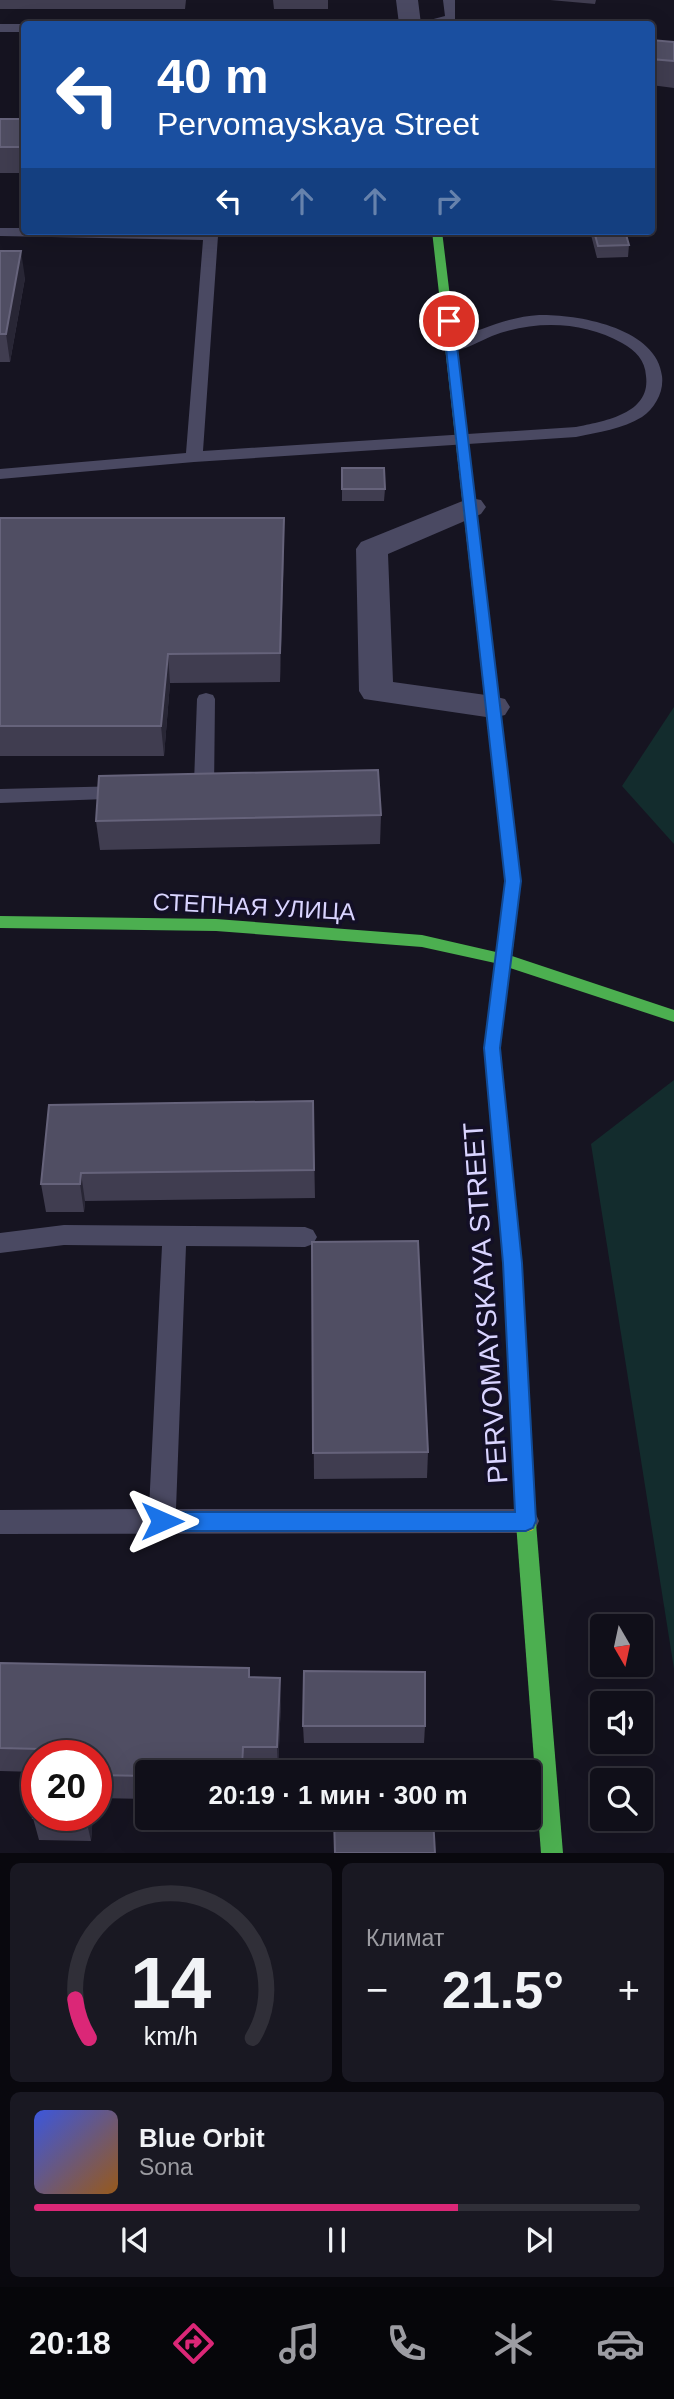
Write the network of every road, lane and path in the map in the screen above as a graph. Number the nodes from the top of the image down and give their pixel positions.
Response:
1 (407, 0) edge
2 (449, 0) edge
3 (410, 21) edge
4 (440, 21) edge
5 (0, 28) edge
6 (21, 28) edge
7 (0, 232) edge
8 (21, 232) edge
9 (158, 235) edge
10 (438, 235) edge
11 (452, 346) junction
12 (462, 441) junction
13 (194, 457) junction
14 (0, 474) edge
15 (470, 507) junction
16 (206, 699) dead end
17 (493, 707) junction
18 (177, 791) edge
19 (151, 792) edge
20 (0, 796) edge
21 (0, 922) edge
22 (502, 959) junction
23 (674, 1016) edge
24 (174, 1236) junction
25 (305, 1237) dead end
26 (0, 1243) edge
27 (162, 1521) junction
28 (526, 1521) junction
29 (0, 1522) edge
30 (552, 1853) edge

1 - 3 street
2 - 4 lane
5 - 6 lane
7 - 8 lane
9 - 13 lane
10 - 11 street, PERVOMAYSKAYA STREET
11 - 12 street, PERVOMAYSKAYA STREET
11 - 12 lane
12 - 13 lane
12 - 15 street, PERVOMAYSKAYA STREET
13 - 14 lane
15 - 17 street, PERVOMAYSKAYA STREET
15 - 17 street
16 - 18 lane
17 - 22 street, PERVOMAYSKAYA STREET
19 - 20 lane
21 - 22 street, СТЕПНАЯ УЛИЦА
22 - 23 street, СТЕПНАЯ УЛИЦА
22 - 28 street, PERVOMAYSKAYA STREET
24 - 25 lane
24 - 26 lane
24 - 27 lane
27 - 28 lane
27 - 29 lane
28 - 30 street, PERVOMAYSKAYA STREET

